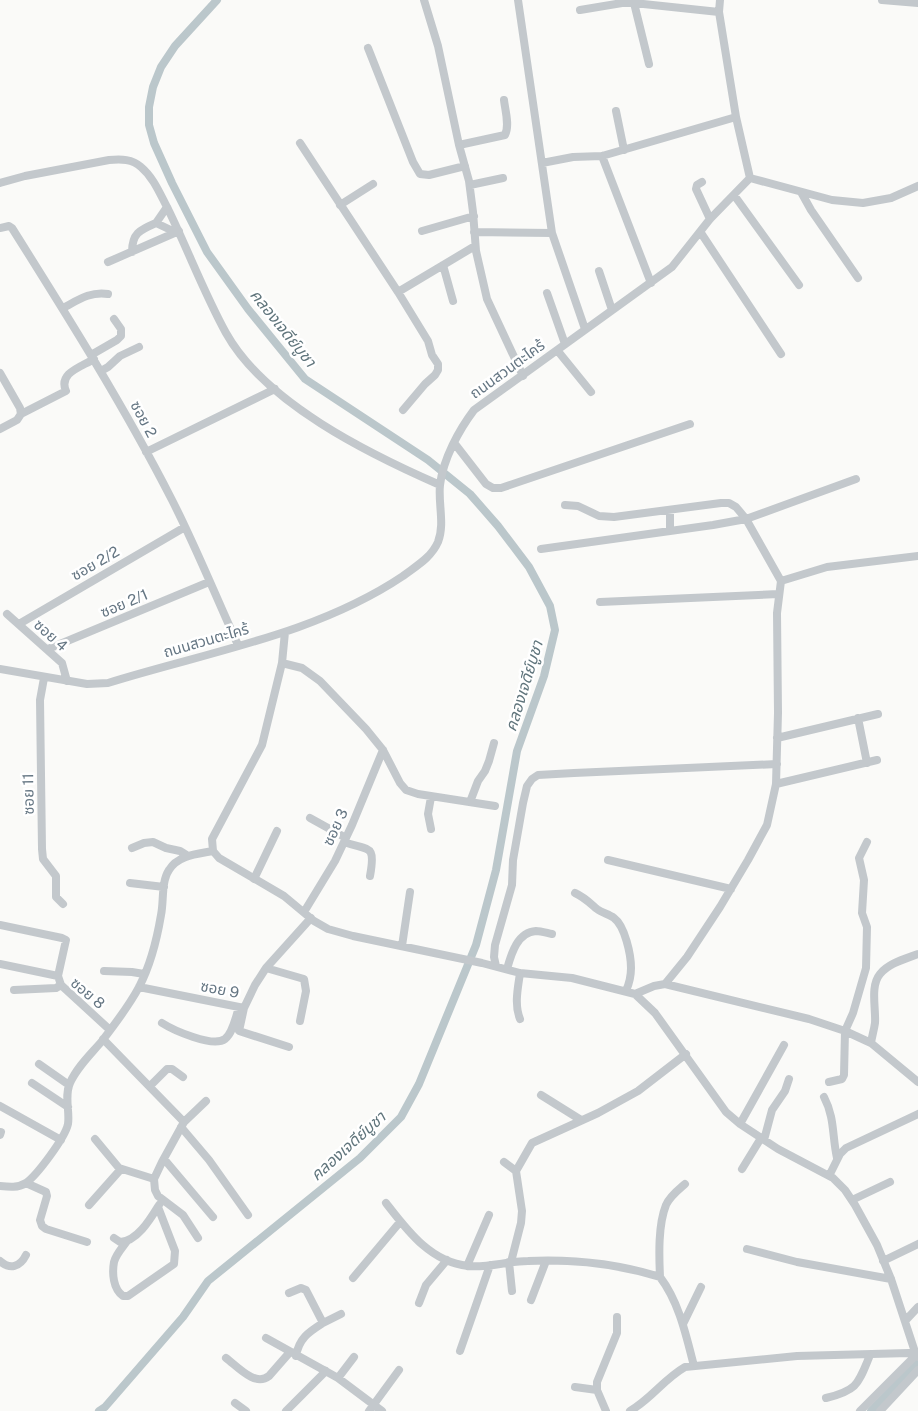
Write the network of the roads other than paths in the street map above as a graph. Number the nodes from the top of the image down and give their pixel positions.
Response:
1 (424, 0) edge
2 (518, 0) edge
3 (720, 0) edge
4 (882, 0) edge
5 (634, 3) junction
6 (918, 3) edge
7 (580, 10) dead end
8 (719, 12) junction
9 (368, 48) dead end
10 (648, 64) dead end
11 (504, 100) dead end
12 (616, 110) dead end
13 (736, 117) junction
14 (300, 143) dead end
15 (459, 145) junction
16 (624, 150) junction
17 (602, 156) junction
18 (542, 163) junction
19 (465, 166) junction
20 (503, 178) dead end
21 (750, 178) junction
22 (702, 182) dead end
23 (0, 183) edge
24 (373, 184) dead end
25 (470, 185) junction
26 (918, 186) edge
27 (801, 192) junction
28 (734, 195) junction
29 (340, 205) junction
30 (167, 207) junction
31 (474, 216) junction
32 (710, 219) junction
33 (156, 223) junction
34 (0, 228) edge
35 (422, 231) dead end
36 (177, 232) junction
37 (474, 232) junction
38 (552, 233) junction
39 (701, 233) junction
40 (475, 246) junction
41 (132, 252) junction
42 (108, 262) dead end
43 (443, 265) junction
44 (598, 271) dead end
45 (858, 278) dead end
46 (650, 283) junction
47 (799, 284) dead end
48 (398, 292) junction
49 (547, 293) dead end
50 (108, 294) dead end
51 (453, 301) dead end
52 (63, 308) junction
53 (612, 310) junction
54 (114, 319) dead end
55 (584, 329) junction
56 (565, 344) junction
57 (139, 347) dead end
58 (556, 350) junction
59 (781, 354) dead end
60 (92, 357) junction
61 (101, 371) junction
62 (0, 374) edge
63 (523, 376) junction
64 (275, 389) junction
65 (591, 392) dead end
66 (403, 410) dead end
67 (21, 414) junction
68 (690, 424) dead end
69 (0, 429) edge
70 (454, 444) junction
71 (146, 452) junction
72 (856, 479) dead end
73 (441, 481) junction
74 (564, 505) dead end
75 (670, 510) junction
76 (746, 519) junction
77 (185, 526) junction
78 (670, 531) junction
79 (542, 549) dead end
80 (918, 556) edge
81 (781, 581) junction
82 (209, 582) junction
83 (778, 594) junction
84 (600, 602) dead end
85 (8, 614) dead end
86 (19, 624) junction
87 (285, 632) junction
88 (238, 645) junction
89 (48, 649) junction
90 (282, 663) junction
91 (0, 669) edge
92 (44, 678) junction
93 (67, 681) junction
94 (878, 714) dead end
95 (858, 718) junction
96 (778, 738) junction
97 (494, 743) dead end
98 (383, 750) junction
99 (877, 760) dead end
100 (867, 763) junction
101 (777, 764) junction
102 (776, 784) junction
103 (431, 796) junction
104 (470, 802) junction
105 (495, 806) dead end
106 (310, 818) dead end
107 (431, 829) dead end
108 (277, 831) dead end
109 (345, 840) junction
110 (867, 842) dead end
111 (132, 848) dead end
112 (213, 851) junction
113 (188, 856) junction
114 (608, 860) dead end
115 (370, 876) dead end
116 (254, 878) junction
117 (130, 883) dead end
118 (164, 887) junction
119 (731, 889) junction
120 (410, 892) dead end
121 (575, 893) dead end
122 (63, 904) dead end
123 (304, 912) junction
124 (310, 918) junction
125 (0, 925) edge
126 (552, 934) dead end
127 (402, 946) junction
128 (918, 954) edge
129 (0, 964) edge
130 (496, 966) junction
131 (266, 968) junction
132 (507, 969) junction
133 (104, 971) dead end
134 (520, 973) junction
135 (144, 974) junction
136 (58, 976) junction
137 (665, 984) junction
138 (62, 985) junction
139 (139, 987) junction
140 (14, 990) dead end
141 (626, 991) junction
142 (635, 994) junction
143 (242, 1007) junction
144 (520, 1019) dead end
145 (300, 1021) dead end
146 (162, 1023) dead end
147 (110, 1030) junction
148 (846, 1031) junction
149 (103, 1039) junction
150 (871, 1042) junction
151 (784, 1045) dead end
152 (290, 1047) dead end
153 (686, 1054) junction
154 (39, 1064) dead end
155 (183, 1077) dead end
156 (789, 1079) dead end
157 (32, 1082) dead end
158 (829, 1082) dead end
159 (918, 1082) edge
160 (69, 1085) junction
161 (150, 1086) junction
162 (541, 1095) dead end
163 (824, 1097) dead end
164 (206, 1101) dead end
165 (0, 1106) edge
166 (68, 1107) junction
167 (918, 1114) edge
168 (582, 1120) junction
169 (740, 1124) junction
170 (183, 1125) junction
171 (95, 1139) dead end
172 (763, 1139) junction
173 (61, 1140) junction
174 (838, 1158) junction
175 (164, 1159) junction
176 (504, 1162) dead end
177 (121, 1169) junction
178 (742, 1169) dead end
179 (516, 1171) junction
180 (829, 1176) junction
181 (154, 1179) junction
182 (890, 1182) dead end
183 (26, 1183) junction
184 (685, 1184) dead end
185 (0, 1186) edge
186 (852, 1200) junction
187 (160, 1203) junction
188 (386, 1203) dead end
189 (89, 1205) dead end
190 (248, 1215) dead end
191 (489, 1215) dead end
192 (213, 1217) dead end
193 (400, 1222) junction
194 (114, 1238) dead end
195 (198, 1238) dead end
196 (128, 1241) junction
197 (87, 1242) dead end
198 (918, 1244) edge
199 (748, 1249) dead end
200 (26, 1256) dead end
201 (448, 1260) junction
202 (0, 1261) edge
203 (546, 1261) junction
204 (883, 1261) junction
205 (510, 1262) junction
206 (490, 1265) junction
207 (467, 1266) junction
208 (660, 1277) junction
209 (353, 1278) dead end
210 (891, 1279) junction
211 (701, 1287) dead end
212 (512, 1291) dead end
213 (289, 1293) dead end
214 (531, 1300) dead end
215 (419, 1303) dead end
216 (918, 1307) edge
217 (341, 1314) dead end
218 (616, 1317) dead end
219 (905, 1321) junction
220 (323, 1323) junction
221 (683, 1324) junction
222 (266, 1338) dead end
223 (460, 1351) dead end
224 (916, 1351) edge
225 (293, 1354) junction
226 (870, 1355) junction
227 (226, 1358) dead end
228 (354, 1358) dead end
229 (694, 1366) junction
230 (400, 1370) dead end
231 (918, 1370) edge
232 (326, 1371) junction
233 (338, 1378) junction
234 (575, 1387) dead end
235 (597, 1390) junction
236 (826, 1398) dead end
237 (235, 1403) dead end
238 (372, 1408) edge
239 (246, 1411) edge
240 (286, 1411) edge
241 (382, 1411) edge
242 (606, 1411) edge
243 (630, 1411) edge
244 (860, 1411) edge
245 (880, 1411) edge

1 - 15 street
2 - 18 street
3 - 8 street
4 - 6 street
5 - 7 street
5 - 8 street
5 - 10 street
8 - 13 street
9 - 19 street
11 - 15 street
12 - 16 street
13 - 16 street
13 - 21 street
14 - 29 street
15 - 19 street
16 - 17 street
17 - 18 street
17 - 46 street
18 - 38 street
19 - 25 street
20 - 25 street
21 - 27 street
21 - 28 street, ถนนสวนตะไคร้
22 - 32 street
23 - 30 street
24 - 29 street
25 - 31 street
26 - 27 street
27 - 45 street
28 - 32 street, ถนนสวนตะไคร้
28 - 47 street
29 - 48 street
30 - 33 street
30 - 36 street
31 - 35 street
31 - 37 street
32 - 39 street, ถนนสวนตะไคร้
33 - 36 street
33 - 41 street
34 - 52 street, ซอย 2
36 - 41 street
36 - 64 street
37 - 38 street
37 - 40 street
38 - 55 street
39 - 46 street, ถนนสวนตะไคร้
39 - 59 street
40 - 43 street
40 - 63 street
41 - 42 street
43 - 48 street
43 - 51 street
44 - 53 street
46 - 53 street, ถนนสวนตะไคร้
48 - 66 street
49 - 56 street
50 - 52 street
52 - 60 street, ซอย 2
53 - 55 street, ถนนสวนตะไคร้
54 - 60 street
55 - 56 street, ถนนสวนตะไคร้
56 - 58 street, ถนนสวนตะไคร้
57 - 61 street
58 - 63 street, ถนนสวนตะไคร้
58 - 65 street
60 - 61 street, ซอย 2
60 - 67 street
61 - 71 street, ซอย 2
62 - 67 street
63 - 70 street, ถนนสวนตะไคร้
64 - 71 street
64 - 73 street
67 - 69 street
68 - 70 street
70 - 73 street, ถนนสวนตะไคร้
71 - 77 street, ซอย 2
72 - 76 street
73 - 87 street, ถนนสวนตะไคร้
74 - 75 street
75 - 76 street
75 - 78 street
76 - 78 street
76 - 81 street
77 - 82 street, ซอย 2
77 - 86 street, ซอย 2/2
78 - 79 street
80 - 81 street
81 - 83 street
82 - 88 street, ซอย 2
82 - 89 street, ซอย 2/1
83 - 84 street
83 - 96 street
85 - 86 street, ซอย 4
86 - 89 street, ซอย 4
87 - 88 street, ถนนสวนตะไคร้
87 - 90 street
88 - 93 street, ถนนสวนตะไคร้
89 - 93 street, ซอย 4
90 - 98 street
90 - 112 street
91 - 92 street, ถนนสวนตะไคร้
92 - 93 street, ถนนสวนตะไคร้
92 - 122 street, ซอย 11
94 - 95 street
95 - 96 street
95 - 100 street
96 - 101 street
97 - 104 street
98 - 103 street
98 - 109 street, ซอย 3
99 - 100 street
100 - 102 street
101 - 102 street
101 - 130 street
102 - 119 street
103 - 104 street
103 - 107 street
104 - 105 street
106 - 109 street
108 - 116 street
109 - 115 street
109 - 123 street, ซอย 3
110 - 148 street
111 - 113 street
112 - 113 street
112 - 116 street
113 - 118 street
114 - 119 street
116 - 123 street
117 - 118 street
118 - 135 street
119 - 137 street
120 - 127 street
121 - 141 street
123 - 124 street
124 - 127 street
124 - 131 street, ซอย 9
125 - 136 street
126 - 132 street
127 - 130 street
128 - 150 street
129 - 136 street
130 - 132 street
131 - 143 street, ซอย 9
131 - 145 street
132 - 134 street
133 - 135 street
134 - 141 street
134 - 144 street
135 - 139 street
136 - 138 street
137 - 142 street
137 - 148 street
138 - 140 street, ซอย 8
138 - 147 street, ซอย 8
139 - 143 street, ซอย 9
139 - 147 street
141 - 142 street
142 - 153 street
143 - 146 street
143 - 152 street
147 - 149 street
148 - 150 street
148 - 158 street
149 - 160 street
149 - 161 street
150 - 159 street
151 - 169 street
153 - 168 street
153 - 169 street
154 - 160 street
155 - 161 street
156 - 172 street
157 - 166 street
160 - 166 street
161 - 170 street
162 - 168 street
163 - 174 street
164 - 170 street
165 - 173 street
166 - 173 street
167 - 174 street
168 - 179 street
169 - 172 street
170 - 175 street
170 - 190 street
171 - 177 street
172 - 178 street
172 - 180 street
173 - 183 street
174 - 180 street
175 - 181 street
175 - 192 street
176 - 179 street
177 - 181 street
177 - 189 street
179 - 205 street
180 - 186 street
181 - 187 street
182 - 186 street
183 - 185 street
183 - 197 street
184 - 208 street
186 - 204 street
187 - 195 street
187 - 196 street
187 - 196 street
188 - 193 street
191 - 207 street
193 - 201 street
193 - 209 street
194 - 196 street
198 - 204 street
199 - 210 street
200 - 202 street
201 - 207 street
201 - 215 street
203 - 205 street
203 - 208 street
203 - 214 street
204 - 210 street
205 - 206 street
205 - 212 street
206 - 207 street
206 - 223 street
208 - 221 street
210 - 219 street
211 - 221 street
213 - 220 street
216 - 219 street
217 - 220 street
218 - 235 street
219 - 224 street
220 - 225 street
221 - 229 street
222 - 225 street
224 - 226 street
224 - 244 street
225 - 227 street
225 - 232 street
226 - 229 street
226 - 236 street
228 - 233 street
229 - 243 street
230 - 238 street
231 - 245 street
232 - 233 street
232 - 240 street
233 - 238 street
234 - 235 street
235 - 242 street
237 - 239 street
238 - 241 street

